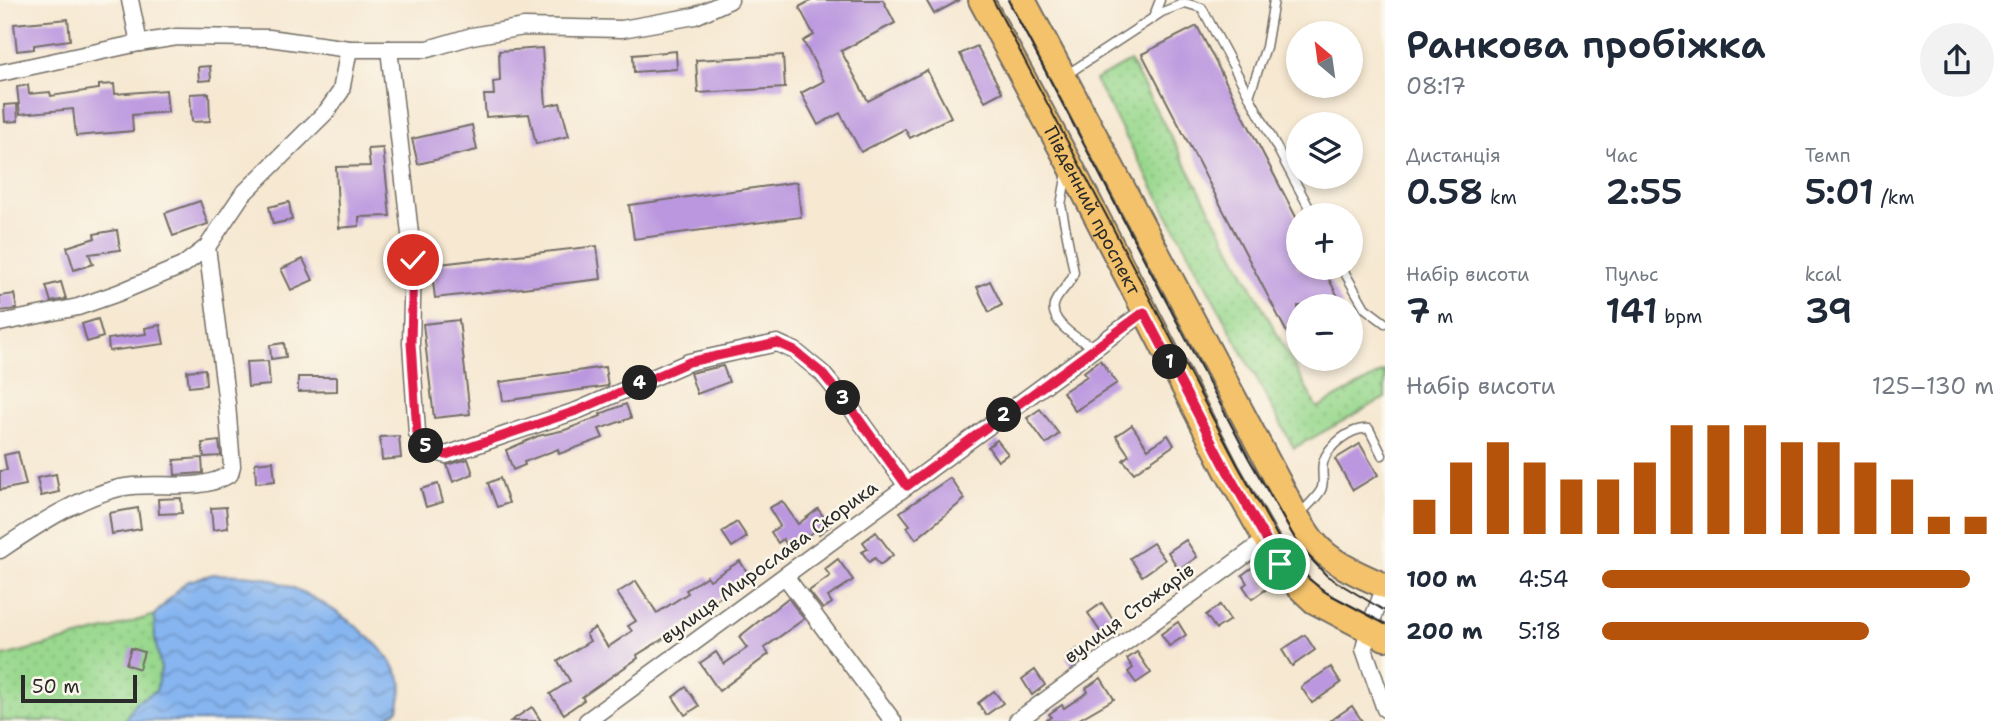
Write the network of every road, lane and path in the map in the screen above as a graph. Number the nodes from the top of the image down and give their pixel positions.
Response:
1 (130, 0) edge
2 (730, 0) edge
3 (981, 0) edge
4 (1023, 0) edge
5 (1160, 0) edge
6 (1274, 0) edge
7 (1153, 18) junction
8 (139, 43) junction
9 (349, 49) junction
10 (389, 49) junction
11 (0, 73) edge
12 (1063, 76) junction
13 (1249, 96) junction
14 (1069, 163) junction
15 (1307, 203) edge
16 (207, 247) junction
17 (1349, 280) edge
18 (1144, 312) junction
19 (0, 323) edge
20 (1385, 323) edge
21 (1098, 345) junction
22 (1382, 455) dead end
23 (907, 486) junction
24 (1297, 517) junction
25 (1266, 540) junction
26 (0, 550) edge
27 (785, 576) junction
28 (1385, 587) edge
29 (1377, 634) edge
30 (1385, 709) edge
31 (587, 721) edge
32 (893, 721) edge
33 (1017, 721) edge

1 - 8 street
2 - 10 street
3 - 14 main road, Південний проспект
4 - 12 main road, Південний проспект
5 - 7 lane
6 - 13 lane
7 - 12 lane
7 - 13 lane
8 - 9 street
8 - 11 street
9 - 10 street
9 - 16 street
10 - 23 street
12 - 24 main road, Південний проспект
13 - 15 lane
14 - 18 main road, Південний проспект
14 - 21 lane
16 - 19 street
16 - 26 street
17 - 20 lane
18 - 21 street, вулиця Мирослава Скорика
18 - 25 main road, Південний проспект
21 - 23 street, вулиця Мирослава Скорика
22 - 24 lane
23 - 27 street, вулиця Мирослава Скорика
24 - 28 main road, Південний проспект
25 - 29 main road, Південний проспект
25 - 33 street, вулиця Стожарів
27 - 31 street, вулиця Мирослава Скорика
27 - 32 street
28 - 29 street
29 - 30 street

